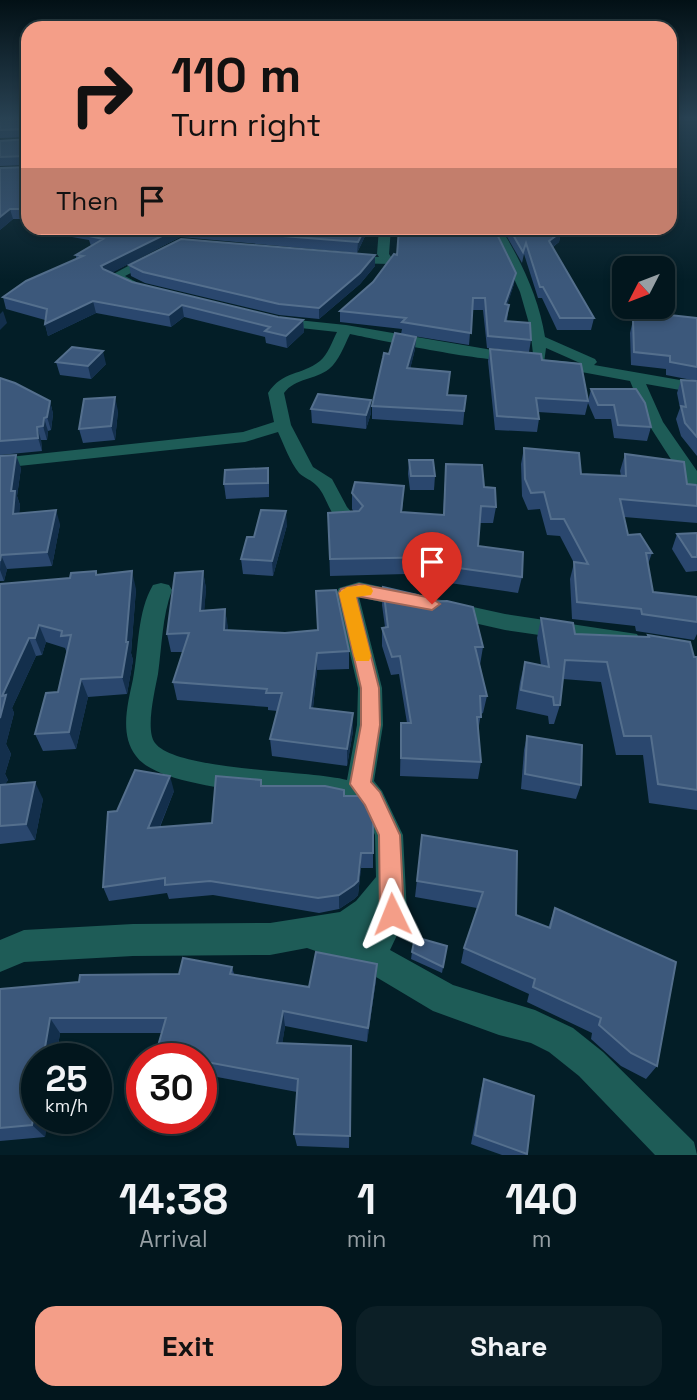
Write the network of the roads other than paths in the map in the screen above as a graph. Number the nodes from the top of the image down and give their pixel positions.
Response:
1 (384, 235) edge
2 (500, 235) edge
3 (166, 250) edge
4 (327, 257) edge
5 (388, 261) junction
6 (381, 274) edge
7 (140, 288) edge
8 (341, 309) edge
9 (260, 318) edge
10 (323, 327) junction
11 (346, 329) junction
12 (541, 340) junction
13 (539, 360) junction
14 (630, 378) junction
15 (697, 388) edge
16 (283, 425) junction
17 (0, 463) edge
18 (697, 485) edge
19 (350, 522) edge
20 (162, 590) dead end
21 (647, 643) edge
22 (372, 799) junction
23 (391, 881) junction
24 (307, 933) junction
25 (364, 952) junction
26 (0, 956) edge
27 (681, 1155) edge

1 - 5 street
2 - 12 street
3 - 7 street
4 - 5 street
5 - 6 street
8 - 10 street
9 - 10 street
10 - 11 street
11 - 13 street
11 - 16 street
12 - 13 street
12 - 14 street
13 - 14 street
14 - 15 street
14 - 18 street
16 - 17 street
16 - 19 street
20 - 22 street
21 - 22 street
22 - 23 street
23 - 24 street
23 - 25 street
24 - 25 street
24 - 26 street
25 - 27 street

